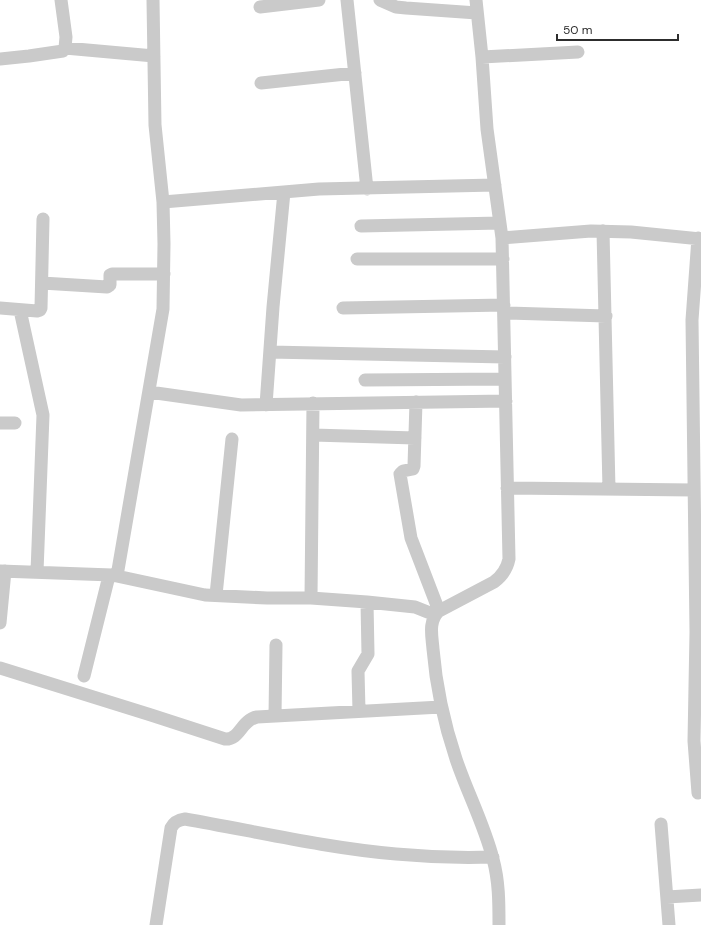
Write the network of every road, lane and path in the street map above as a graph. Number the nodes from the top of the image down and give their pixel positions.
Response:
1 (61, 0) edge
2 (153, 0) edge
3 (319, 0) edge
4 (347, 0) edge
5 (380, 0) edge
6 (476, 6) edge
7 (260, 7) dead end
8 (65, 48) junction
9 (578, 52) dead end
10 (154, 56) junction
11 (482, 57) junction
12 (0, 59) edge
13 (355, 73) junction
14 (261, 83) dead end
15 (495, 185) junction
16 (367, 189) junction
17 (284, 192) junction
18 (163, 202) junction
19 (43, 219) dead end
20 (500, 223) junction
21 (361, 226) dead end
22 (603, 232) junction
23 (502, 238) junction
24 (699, 239) edge
25 (357, 259) dead end
26 (503, 259) junction
27 (164, 274) junction
28 (42, 283) junction
29 (0, 308) edge
30 (343, 308) dead end
31 (504, 309) junction
32 (20, 310) junction
33 (606, 316) junction
34 (270, 352) junction
35 (697, 353) edge
36 (505, 357) junction
37 (505, 379) junction
38 (365, 380) dead end
39 (149, 392) junction
40 (506, 401) junction
41 (416, 402) junction
42 (313, 403) junction
43 (266, 405) junction
44 (0, 423) edge
45 (15, 423) dead end
46 (312, 435) junction
47 (415, 438) junction
48 (232, 439) dead end
49 (507, 488) junction
50 (609, 489) junction
51 (694, 490) junction
52 (698, 513) edge
53 (2, 571) edge
54 (37, 572) junction
55 (112, 575) junction
56 (216, 595) junction
57 (311, 598) junction
58 (367, 602) junction
59 (698, 606) edge
60 (437, 613) junction
61 (0, 623) edge
62 (276, 645) dead end
63 (0, 668) edge
64 (84, 676) dead end
65 (441, 706) junction
66 (359, 711) junction
67 (275, 716) junction
68 (698, 793) dead end
69 (661, 824) dead end
70 (493, 857) junction
71 (701, 895) edge
72 (667, 897) junction
73 (156, 925) edge
74 (499, 925) edge
75 (669, 925) edge

1 - 8 street
2 - 10 street
3 - 7 street
4 - 13 street
5 - 6 street
6 - 11 street
8 - 10 street
8 - 12 street
9 - 11 street
10 - 18 street
11 - 15 street
13 - 14 street
13 - 16 street
15 - 16 street
15 - 20 street
16 - 17 street
17 - 18 street
17 - 34 street
18 - 27 street
19 - 28 street
20 - 21 street
20 - 23 street
22 - 23 street
22 - 24 street
22 - 33 street
23 - 26 street
24 - 35 street
25 - 26 street
26 - 31 street
27 - 28 street
27 - 39 street
28 - 32 street
29 - 32 street
30 - 31 street
31 - 33 street
31 - 36 street
32 - 54 street
33 - 50 street
34 - 36 street
34 - 43 street
35 - 51 street
36 - 37 street
37 - 38 street
37 - 40 street
39 - 43 street
39 - 55 street
40 - 41 street
40 - 49 street
41 - 42 street
41 - 47 street
42 - 43 street
42 - 46 street
44 - 45 street
46 - 47 street
46 - 57 street
47 - 60 street
48 - 56 street
49 - 50 street
49 - 60 street
50 - 51 street
51 - 52 street
52 - 59 street
53 - 54 street
53 - 61 street
54 - 55 street
55 - 56 street
55 - 64 street
56 - 57 street
57 - 58 street
58 - 60 street
58 - 66 street
59 - 68 street
60 - 65 street
62 - 67 street
63 - 67 street
65 - 66 street
65 - 70 street
66 - 67 street
69 - 72 street
70 - 73 street
70 - 74 street
71 - 72 street
72 - 75 street

